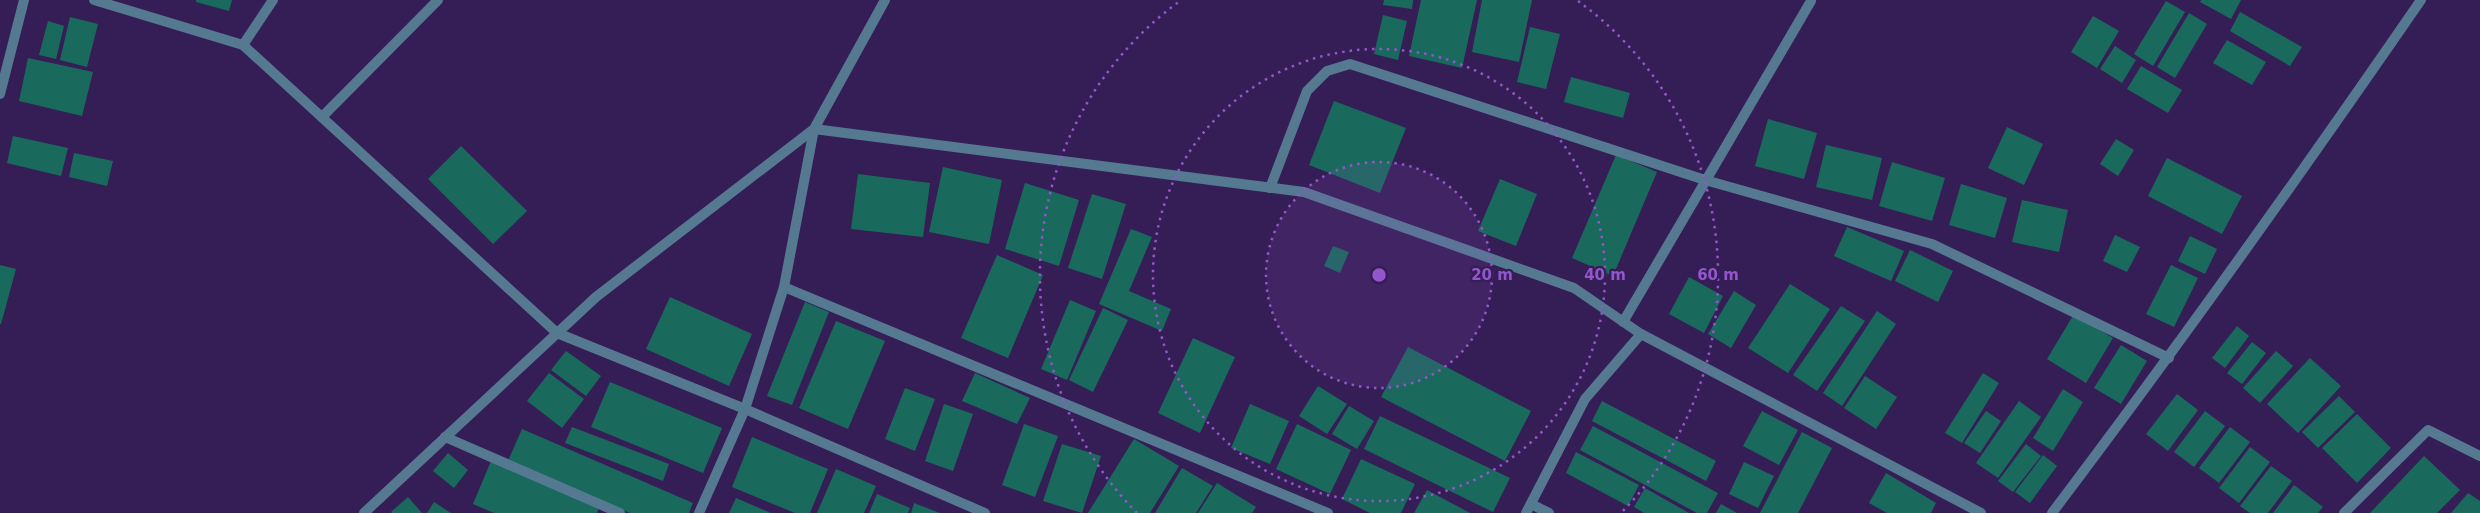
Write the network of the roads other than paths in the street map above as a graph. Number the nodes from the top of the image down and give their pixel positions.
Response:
1 (24, 0) edge
2 (94, 0) edge
3 (273, 0) edge
4 (438, 0) edge
5 (885, 0) edge
6 (2421, 0) edge
7 (1811, 1) edge
8 (243, 45) junction
9 (0, 94) edge
10 (322, 118) junction
11 (814, 129) junction
12 (1705, 180) junction
13 (1270, 188) junction
14 (784, 287) junction
15 (1623, 322) junction
16 (557, 333) junction
17 (1642, 334) junction
18 (2169, 358) junction
19 (745, 409) junction
20 (445, 437) junction
21 (2480, 456) edge
22 (1528, 509) edge
23 (364, 513) edge
24 (620, 513) edge
25 (699, 513) edge
26 (985, 513) edge
27 (1328, 513) edge
28 (1549, 513) edge
29 (1981, 513) edge
30 (2052, 513) edge
31 (2344, 513) edge

1 - 9 street
2 - 8 street
3 - 8 street
4 - 10 street
5 - 11 street
6 - 18 street
7 - 12 street
8 - 10 street
10 - 16 street
11 - 13 street
11 - 14 street
11 - 16 street
12 - 13 street
12 - 15 street
12 - 18 street
13 - 15 street
14 - 19 street
14 - 27 street
15 - 17 street
16 - 19 street
16 - 20 street
17 - 22 street
17 - 29 street
18 - 30 street
19 - 25 street
19 - 26 street
20 - 23 street
20 - 24 street
21 - 31 street
22 - 28 street

